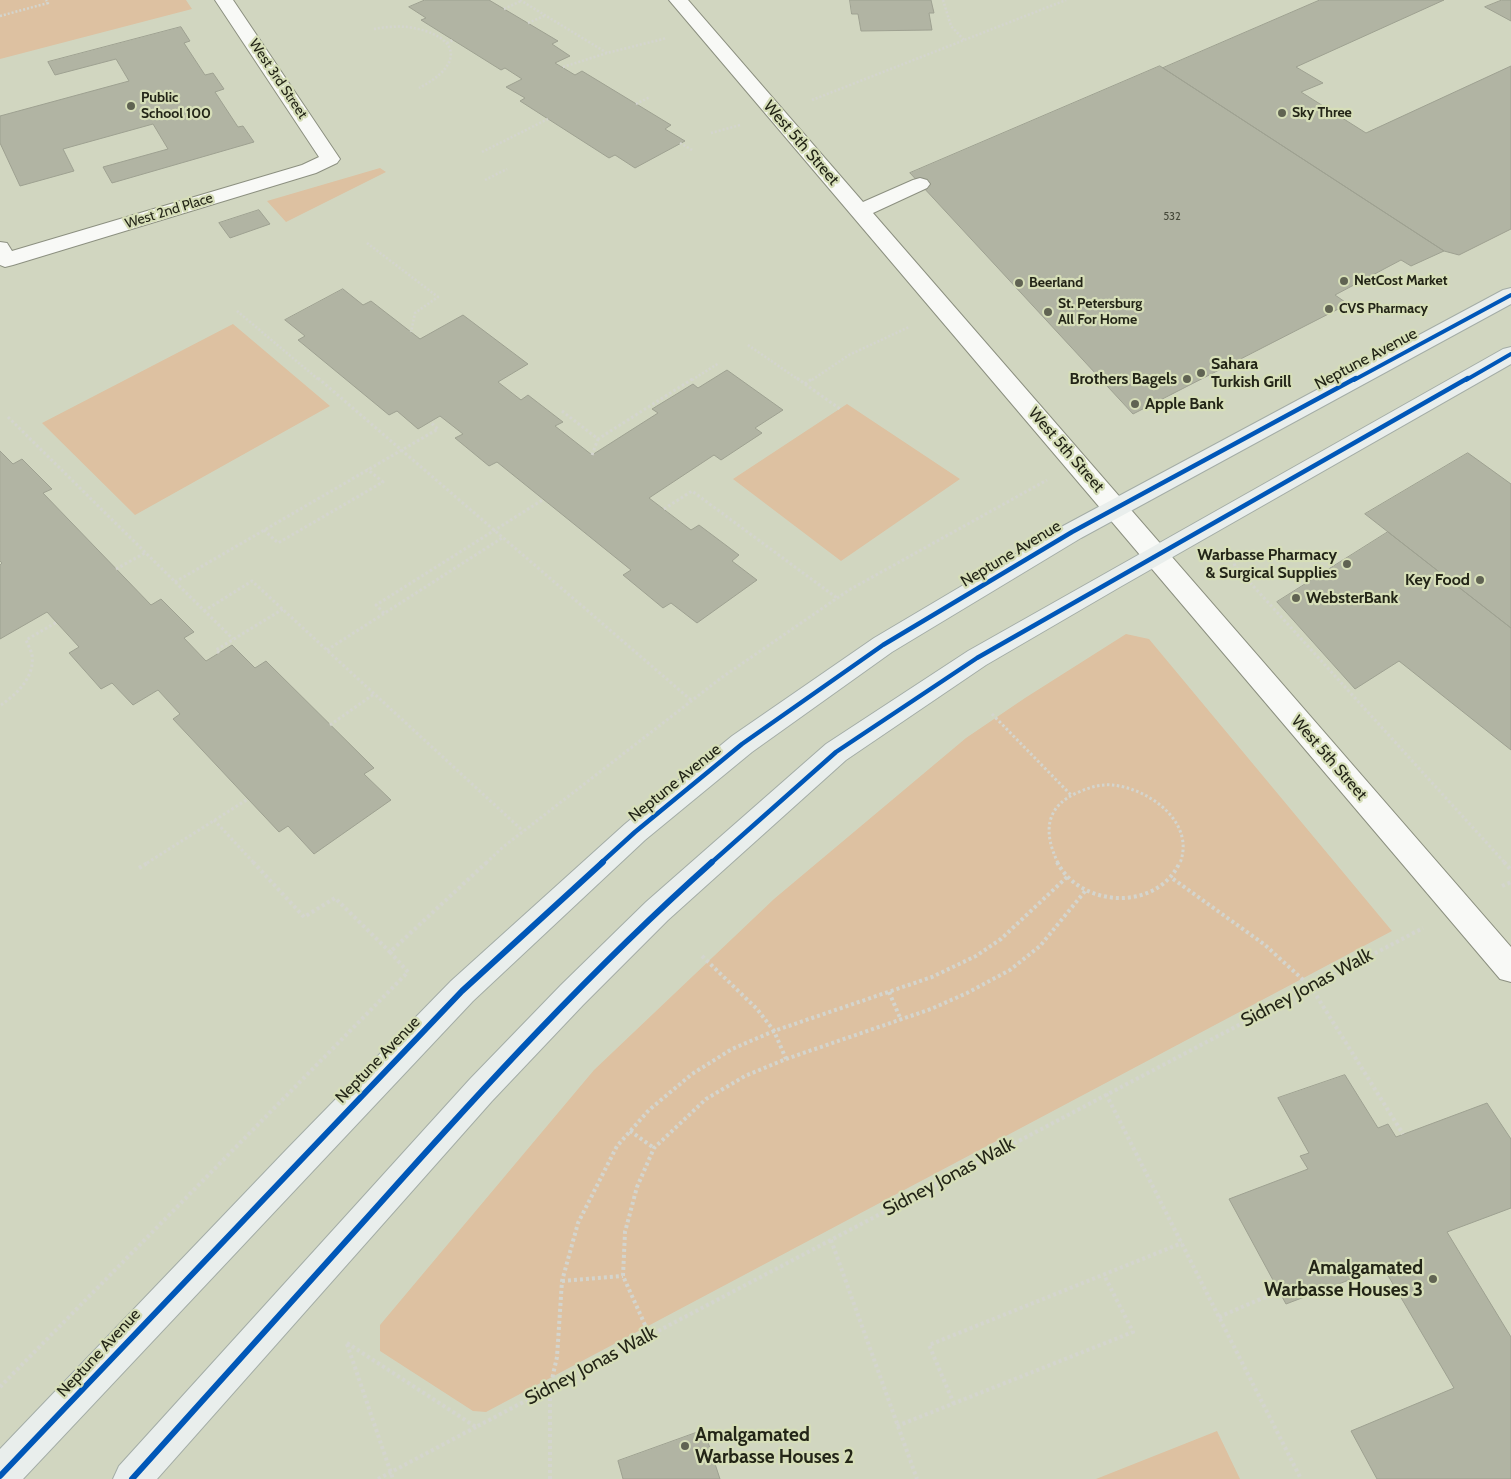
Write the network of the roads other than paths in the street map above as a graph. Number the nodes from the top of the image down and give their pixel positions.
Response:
1 (224, 0) edge
2 (678, 0) edge
3 (330, 159) joint
4 (920, 184) dead end
5 (860, 211) junction
6 (3, 254) edge
7 (1511, 295) edge
8 (1511, 354) edge
9 (1116, 508) junction
10 (1156, 554) junction
11 (1511, 970) edge
12 (0, 1476) edge
13 (132, 1479) edge

1 - 3 street, West 3rd Street
2 - 5 street, West 5th Street
3 - 6 street, West 2nd Place
4 - 5 street
5 - 9 street, West 5th Street
7 - 9 main road, Neptune Avenue
8 - 10 main road
9 - 10 street, West 5th Street
9 - 12 main road, Neptune Avenue
10 - 11 street, West 5th Street
10 - 13 main road

